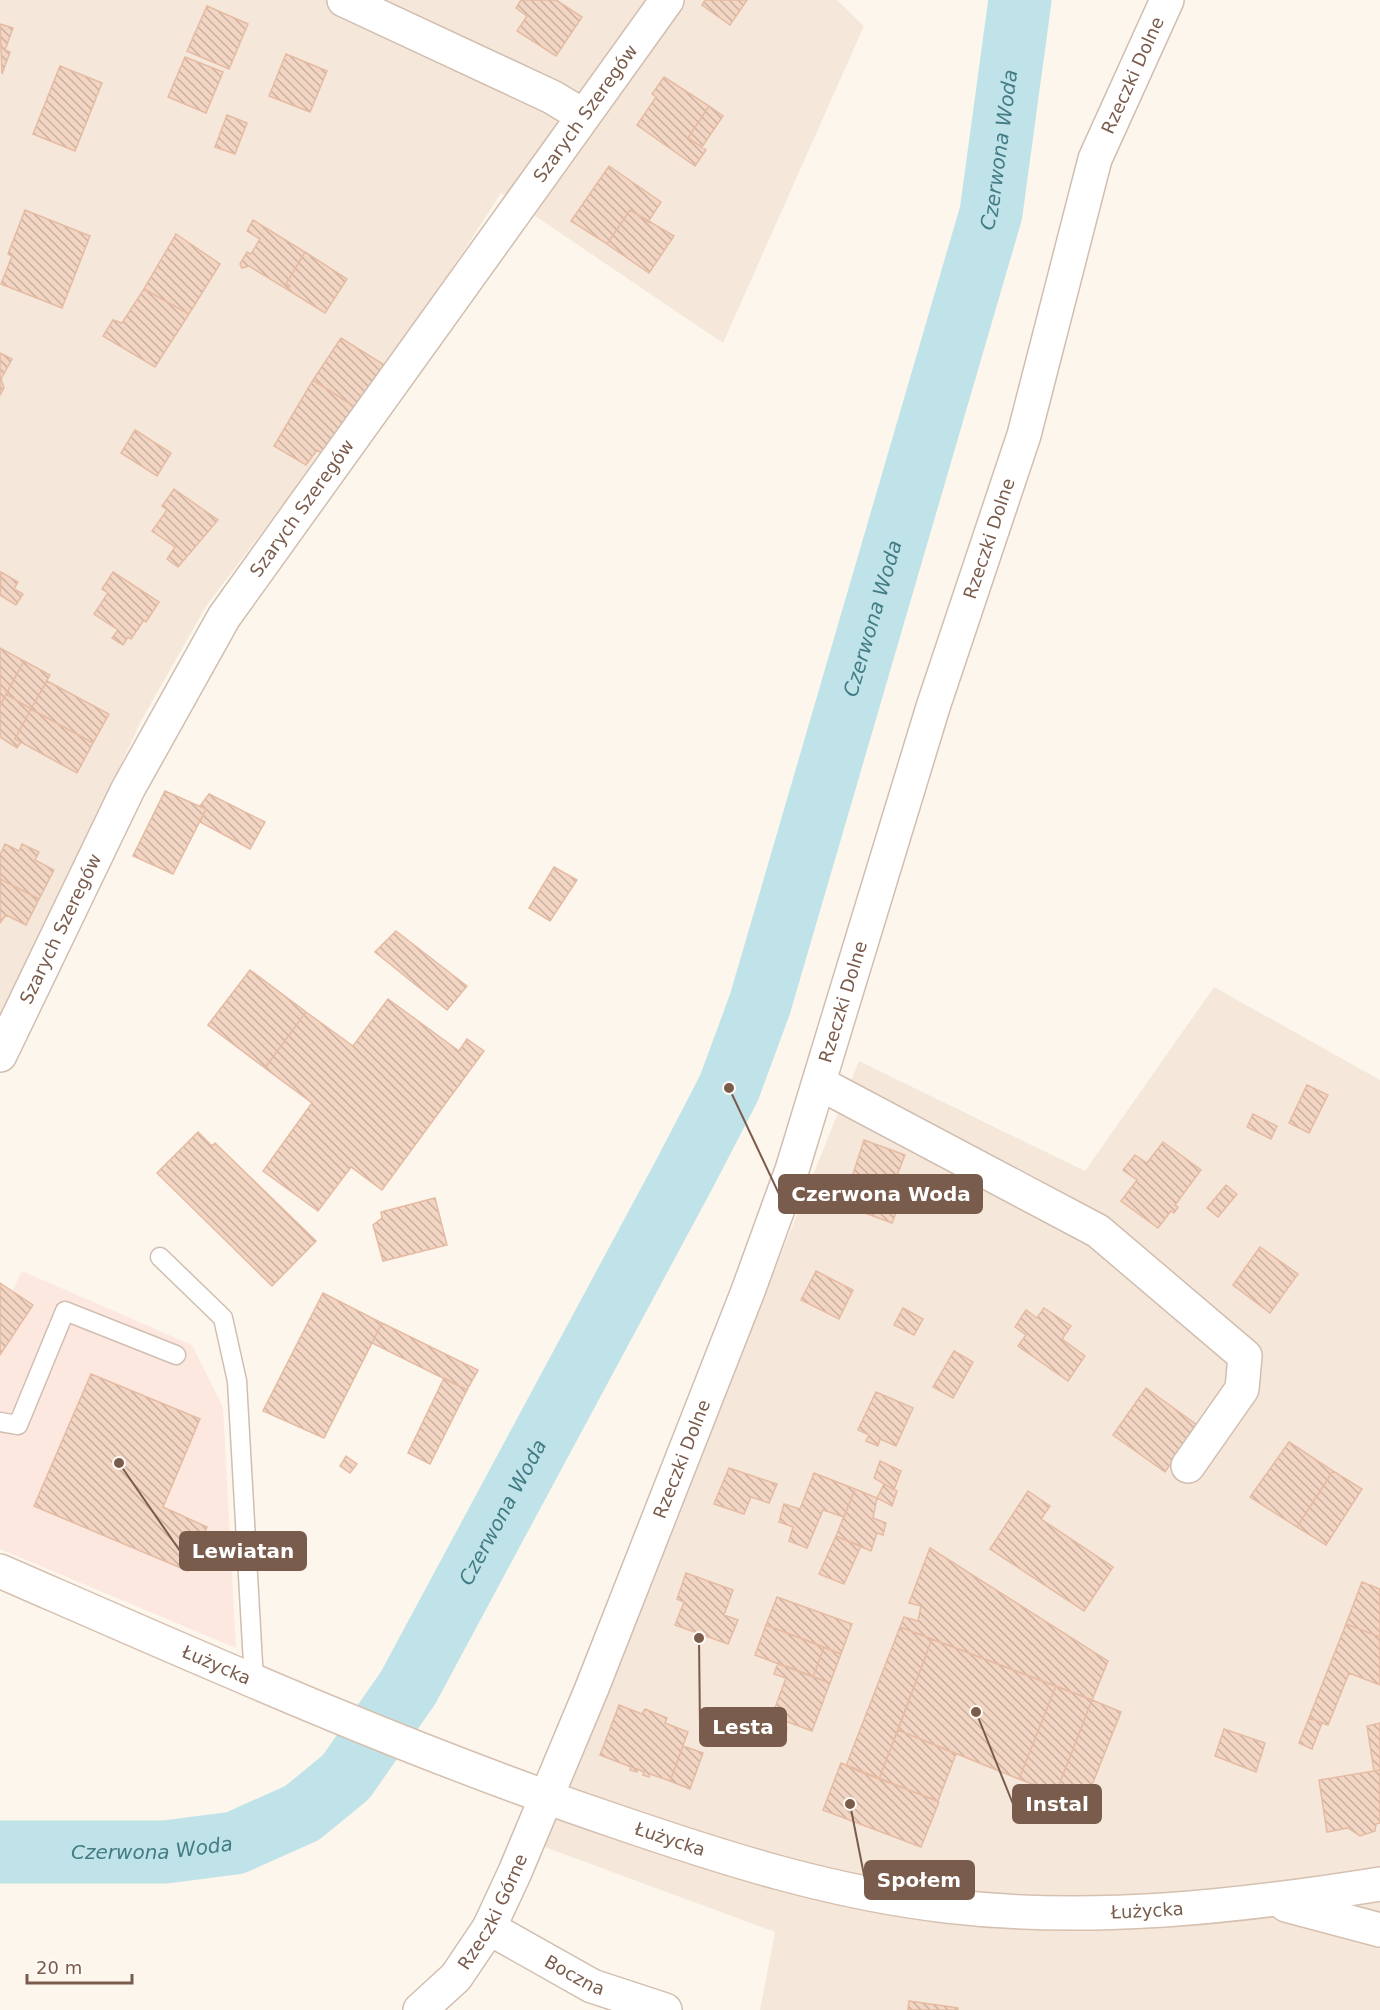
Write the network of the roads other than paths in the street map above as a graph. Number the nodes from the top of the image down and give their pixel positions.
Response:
1 (344, 0) edge
2 (667, 0) edge
3 (1167, 0) edge
4 (582, 116) junction
5 (0, 1055) edge
6 (819, 1083) junction
7 (160, 1257) dead end
8 (176, 1355) dead end
9 (0, 1422) edge
10 (1188, 1466) dead end
11 (0, 1571) edge
12 (259, 1683) junction
13 (544, 1798) junction
14 (1380, 1884) edge
15 (1272, 1901) junction
16 (489, 1928) junction
17 (1380, 1930) edge
18 (420, 2010) edge
19 (665, 2010) edge

1 - 4 street
2 - 4 street, Szarych Szeregów
3 - 6 street, Rzeczki Dolne
4 - 5 street, Szarych Szeregów
6 - 10 street, Rzeczki Dolne
6 - 13 street, Rzeczki Dolne
7 - 12 lane
8 - 9 lane
11 - 12 street, Łużycka
12 - 13 street, Łużycka
13 - 15 street, Łużycka
13 - 16 street, Rzeczki Górne
14 - 15 street, Łużycka
15 - 17 street
16 - 18 street, Rzeczki Górne
16 - 19 street, Boczna

